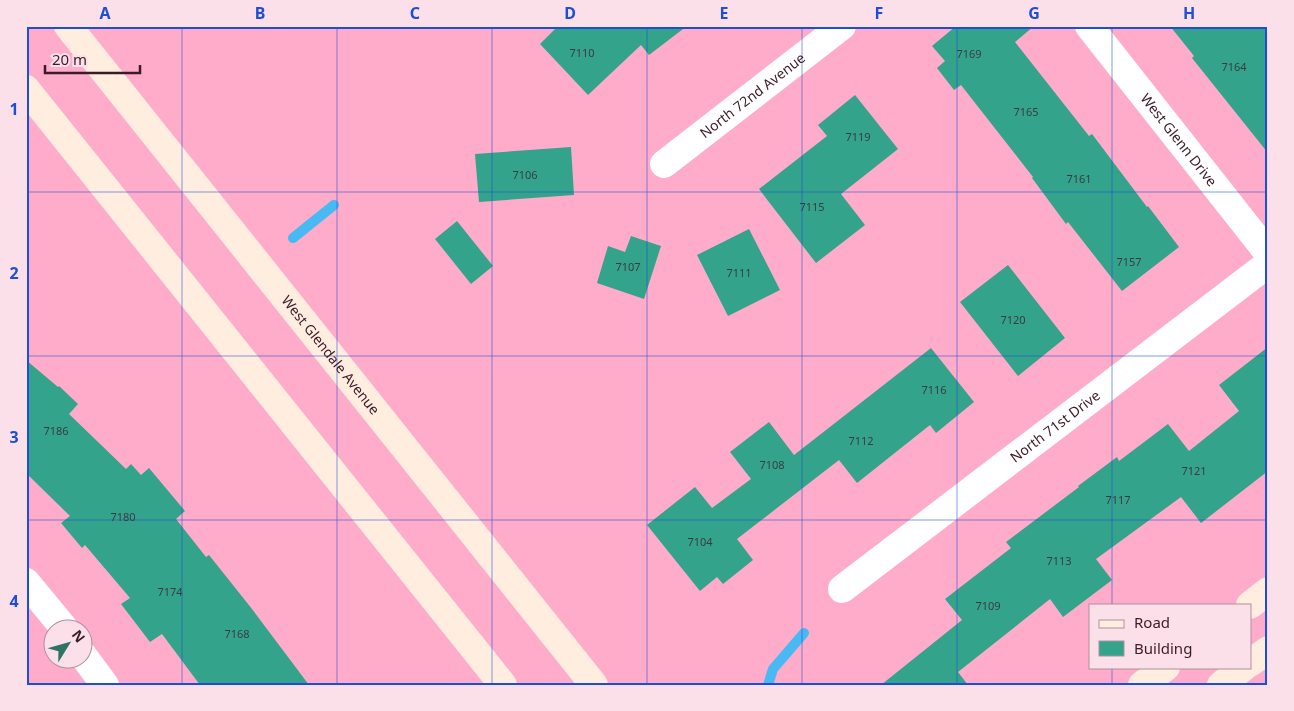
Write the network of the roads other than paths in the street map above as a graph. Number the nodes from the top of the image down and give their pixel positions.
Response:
1 (68, 26) edge
2 (842, 26) edge
3 (1089, 26) edge
4 (26, 89) edge
5 (664, 164) dead end
6 (1268, 253) edge
7 (1268, 264) edge
8 (26, 582) edge
9 (842, 589) dead end
10 (1268, 591) edge
11 (1251, 604) edge
12 (56, 618) edge
13 (1268, 650) edge
14 (1252, 662) edge
15 (92, 667) edge
16 (1165, 668) edge
17 (1243, 668) edge
18 (105, 685) edge
19 (503, 685) edge
20 (594, 685) edge
21 (1142, 685) edge
22 (1221, 685) edge

1 - 20 main road, West Glendale Avenue
2 - 5 street, North 72nd Avenue
3 - 6 street, West Glenn Drive
4 - 19 main road
7 - 9 street, North 71st Drive
8 - 12 street
10 - 11 main road
13 - 14 main road
15 - 18 street
16 - 21 main road
17 - 22 main road

